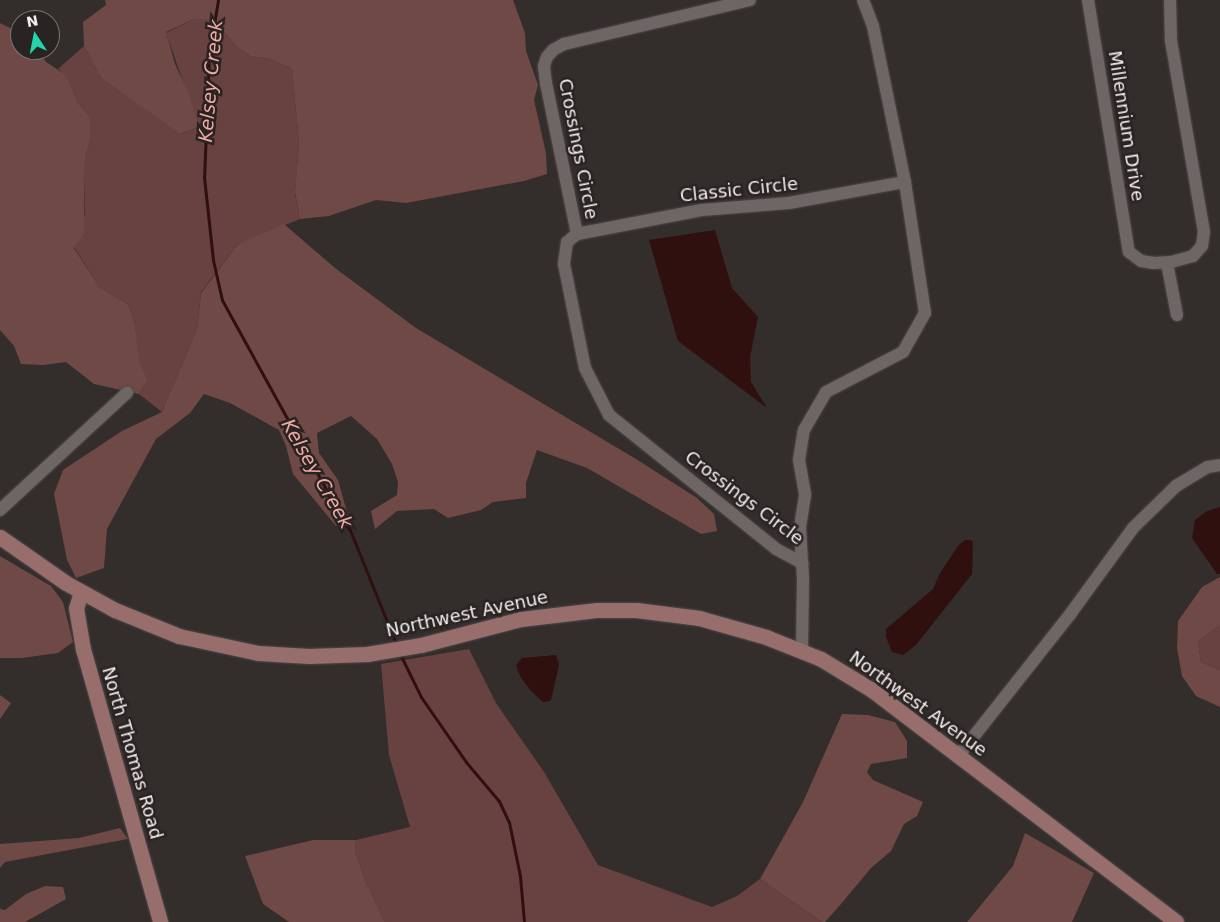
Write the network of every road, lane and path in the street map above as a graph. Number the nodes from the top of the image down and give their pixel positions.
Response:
1 (750, 0) edge
2 (863, 0) edge
3 (1088, 0) edge
4 (1170, 0) edge
5 (904, 182) junction
6 (577, 234) junction
7 (1166, 263) junction
8 (1177, 315) dead end
9 (127, 393) dead end
10 (1220, 465) edge
11 (0, 510) edge
12 (0, 537) edge
13 (802, 563) junction
14 (81, 592) junction
15 (802, 651) junction
16 (959, 755) junction
17 (160, 922) edge
18 (1176, 922) edge

1 - 6 street, Crossings Circle
2 - 5 street, Crossings Circle
3 - 7 street, Millennium Drive
4 - 7 street
5 - 6 street, Classic Circle
5 - 13 street, Crossings Circle
6 - 13 street, Crossings Circle
7 - 8 street
9 - 11 street
10 - 16 street
12 - 14 street, Northwest Avenue
13 - 15 street, Crossings Circle
14 - 15 street, Northwest Avenue
14 - 17 street, North Thomas Road
15 - 16 street, Northwest Avenue
16 - 18 street, Northwest Avenue

